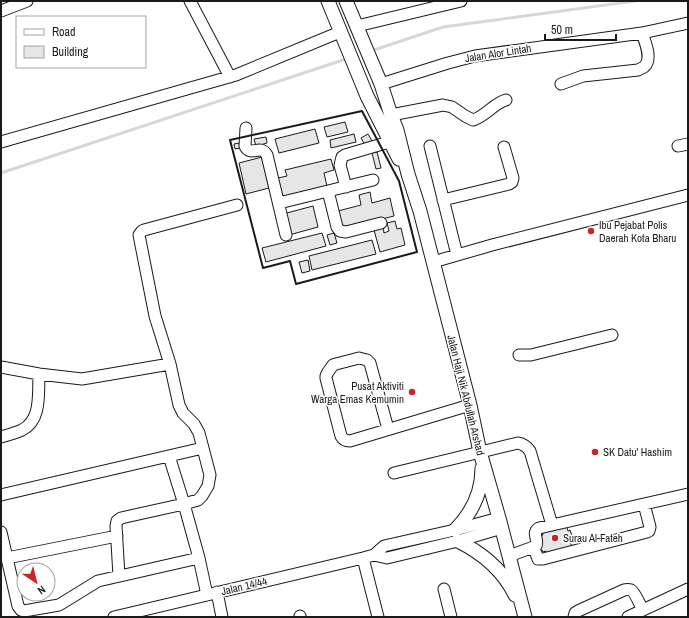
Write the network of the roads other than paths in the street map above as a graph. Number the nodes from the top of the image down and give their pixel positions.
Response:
1 (27, 1) edge
2 (190, 1) edge
3 (328, 1) edge
4 (346, 1) edge
5 (460, 1) edge
6 (1, 11) edge
7 (688, 23) edge
8 (357, 26) junction
9 (340, 32) junction
10 (642, 33) junction
11 (230, 77) junction
12 (380, 81) junction
13 (561, 84) dead end
14 (506, 100) dead end
15 (391, 115) junction
16 (246, 128) dead end
17 (1, 142) edge
18 (390, 142) junction
19 (430, 146) dead end
20 (504, 147) dead end
21 (408, 174) junction
22 (373, 180) dead end
23 (346, 187) junction
24 (328, 191) junction
25 (688, 195) edge
26 (444, 200) junction
27 (279, 203) junction
28 (237, 205) dead end
29 (381, 223) dead end
30 (286, 235) dead end
31 (457, 255) junction
32 (433, 262) junction
33 (612, 336) dead end
34 (519, 355) dead end
35 (170, 364) junction
36 (1, 367) edge
37 (39, 374) junction
38 (470, 405) junction
39 (388, 429) junction
40 (1, 437) edge
41 (203, 448) junction
42 (480, 452) junction
43 (169, 456) junction
44 (394, 473) dead end
45 (1, 494) edge
46 (688, 494) edge
47 (184, 504) junction
48 (644, 504) junction
49 (500, 523) junction
50 (552, 525) junction
51 (1, 532) edge
52 (117, 536) junction
53 (456, 536) junction
54 (534, 548) junction
55 (509, 556) junction
56 (7, 558) junction
57 (199, 558) junction
58 (363, 558) junction
59 (119, 576) junction
60 (444, 589) dead end
61 (688, 589) edge
62 (212, 593) junction
63 (643, 610) junction
64 (114, 617) edge
65 (222, 617) edge
66 (378, 617) edge
67 (450, 617) edge
68 (525, 617) edge
69 (574, 617) edge
70 (628, 617) edge

1 - 6 street
2 - 11 street
3 - 9 main road, Jalan Haji Nik Abdullah Arshad
4 - 8 main road, Jalan Haji Nik Abdullah Arshad
5 - 8 street
7 - 10 street, Jalan Alor Lintah
8 - 12 main road, Jalan Haji Nik Abdullah Arshad
9 - 11 street
9 - 18 main road, Jalan Haji Nik Abdullah Arshad
10 - 12 street, Jalan Alor Lintah
10 - 13 street
11 - 17 street
12 - 15 main road, Jalan Haji Nik Abdullah Arshad
14 - 15 street
15 - 21 main road, Jalan Haji Nik Abdullah Arshad
16 - 27 street
18 - 21 main road, Jalan Haji Nik Abdullah Arshad
18 - 23 street
19 - 26 street
20 - 26 street
21 - 32 main road, Jalan Haji Nik Abdullah Arshad
22 - 23 street
23 - 24 street
24 - 27 street
24 - 29 street
25 - 31 street
26 - 31 street
27 - 30 street
28 - 35 street
31 - 32 street
32 - 38 main road, Jalan Haji Nik Abdullah Arshad
33 - 34 street
35 - 37 street
35 - 41 street
36 - 37 street
37 - 40 street
38 - 39 street
38 - 42 main road, Jalan Haji Nik Abdullah Arshad
39 - 39 street
41 - 43 street
41 - 47 street
42 - 44 street
42 - 49 main road, Jalan Haji Nik Abdullah Arshad
42 - 50 street
42 - 53 main road
43 - 45 street
43 - 47 street
46 - 48 street
47 - 52 street
47 - 57 street
48 - 50 street
48 - 54 street
49 - 53 street, Jalan 14/44
49 - 55 main road, Jalan Haji Nik Abdullah Arshad
50 - 54 street
51 - 56 street
52 - 56 street
52 - 59 street
53 - 58 street, Jalan 14/44
53 - 68 main road
54 - 55 street
55 - 68 main road, Jalan Haji Nik Abdullah Arshad
56 - 59 street
57 - 59 street
57 - 62 street
58 - 62 street, Jalan 14/44
58 - 66 street
60 - 67 street
61 - 63 street
62 - 64 street, Jalan 14/44
62 - 65 street
63 - 69 street
63 - 70 street

